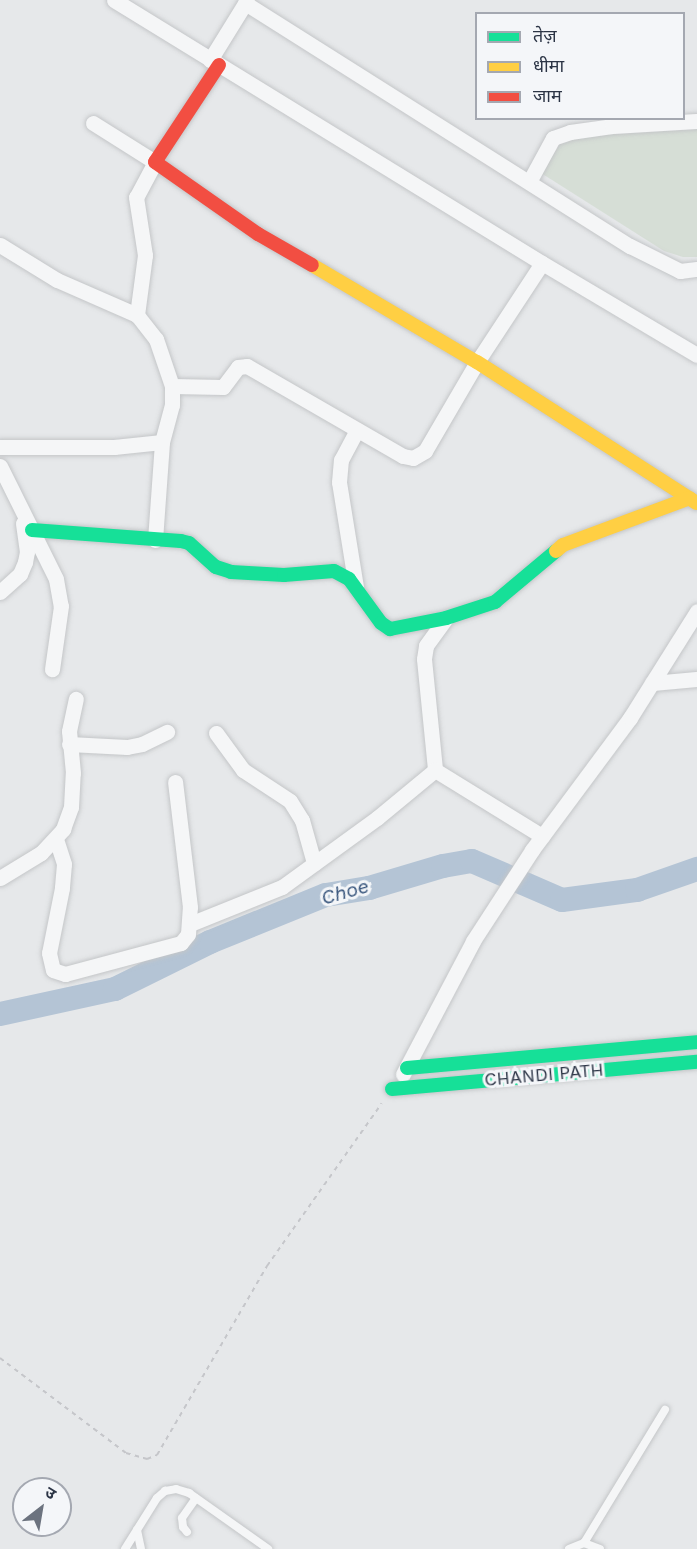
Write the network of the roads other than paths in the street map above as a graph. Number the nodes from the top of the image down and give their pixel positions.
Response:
1 (114, 0) edge
2 (246, 2) edge
3 (214, 63) junction
4 (697, 121) edge
5 (93, 123) dead end
6 (156, 162) junction
7 (528, 182) junction
8 (0, 245) edge
9 (542, 263) junction
10 (697, 269) edge
11 (137, 315) junction
12 (697, 355) edge
13 (477, 362) junction
14 (172, 386) junction
15 (357, 430) junction
16 (162, 442) junction
17 (0, 447) edge
18 (0, 466) edge
19 (693, 501) edge
20 (21, 514) junction
21 (32, 530) junction
22 (155, 540) junction
23 (356, 587) junction
24 (0, 592) edge
25 (697, 611) edge
26 (446, 618) junction
27 (52, 669) dead end
28 (697, 680) edge
29 (652, 683) junction
30 (76, 699) dead end
31 (166, 732) dead end
32 (216, 733) dead end
33 (69, 744) junction
34 (435, 770) junction
35 (175, 782) dead end
36 (542, 836) junction
37 (56, 839) junction
38 (314, 864) junction
39 (0, 878) edge
40 (190, 924) junction
41 (697, 1042) edge
42 (697, 1062) edge
43 (407, 1068) junction
44 (392, 1089) joint
45 (665, 1410) dead end
46 (196, 1498) junction
47 (137, 1530) junction
48 (187, 1532) dead end
49 (584, 1543) junction
50 (125, 1549) edge
51 (141, 1549) edge
52 (268, 1549) edge
53 (569, 1549) edge
54 (600, 1549) edge

1 - 3 street
2 - 3 street
2 - 7 street
3 - 6 street
3 - 9 street
4 - 7 street
5 - 6 street
6 - 11 street
6 - 13 street
7 - 10 street
8 - 11 street
9 - 12 street
9 - 13 street
11 - 14 street
13 - 15 street
13 - 19 street
14 - 15 street
14 - 16 street
15 - 23 street
16 - 17 street
16 - 22 street
18 - 20 street
19 - 26 street
20 - 21 street
20 - 24 street
21 - 22 street
21 - 27 street
22 - 23 street
23 - 26 street
25 - 29 street
26 - 34 street
28 - 29 street
29 - 36 street
30 - 33 street
31 - 33 street
32 - 38 street
33 - 37 street
34 - 36 street
34 - 38 street
35 - 40 street
36 - 43 street
37 - 39 street
37 - 40 street
38 - 40 street
41 - 43 street, CHANDI PATH
42 - 44 street, CHANDI PATH
43 - 44 street
45 - 49 lane
46 - 47 lane
46 - 48 lane
46 - 52 lane
47 - 50 lane
47 - 51 lane
49 - 53 lane
49 - 54 lane

